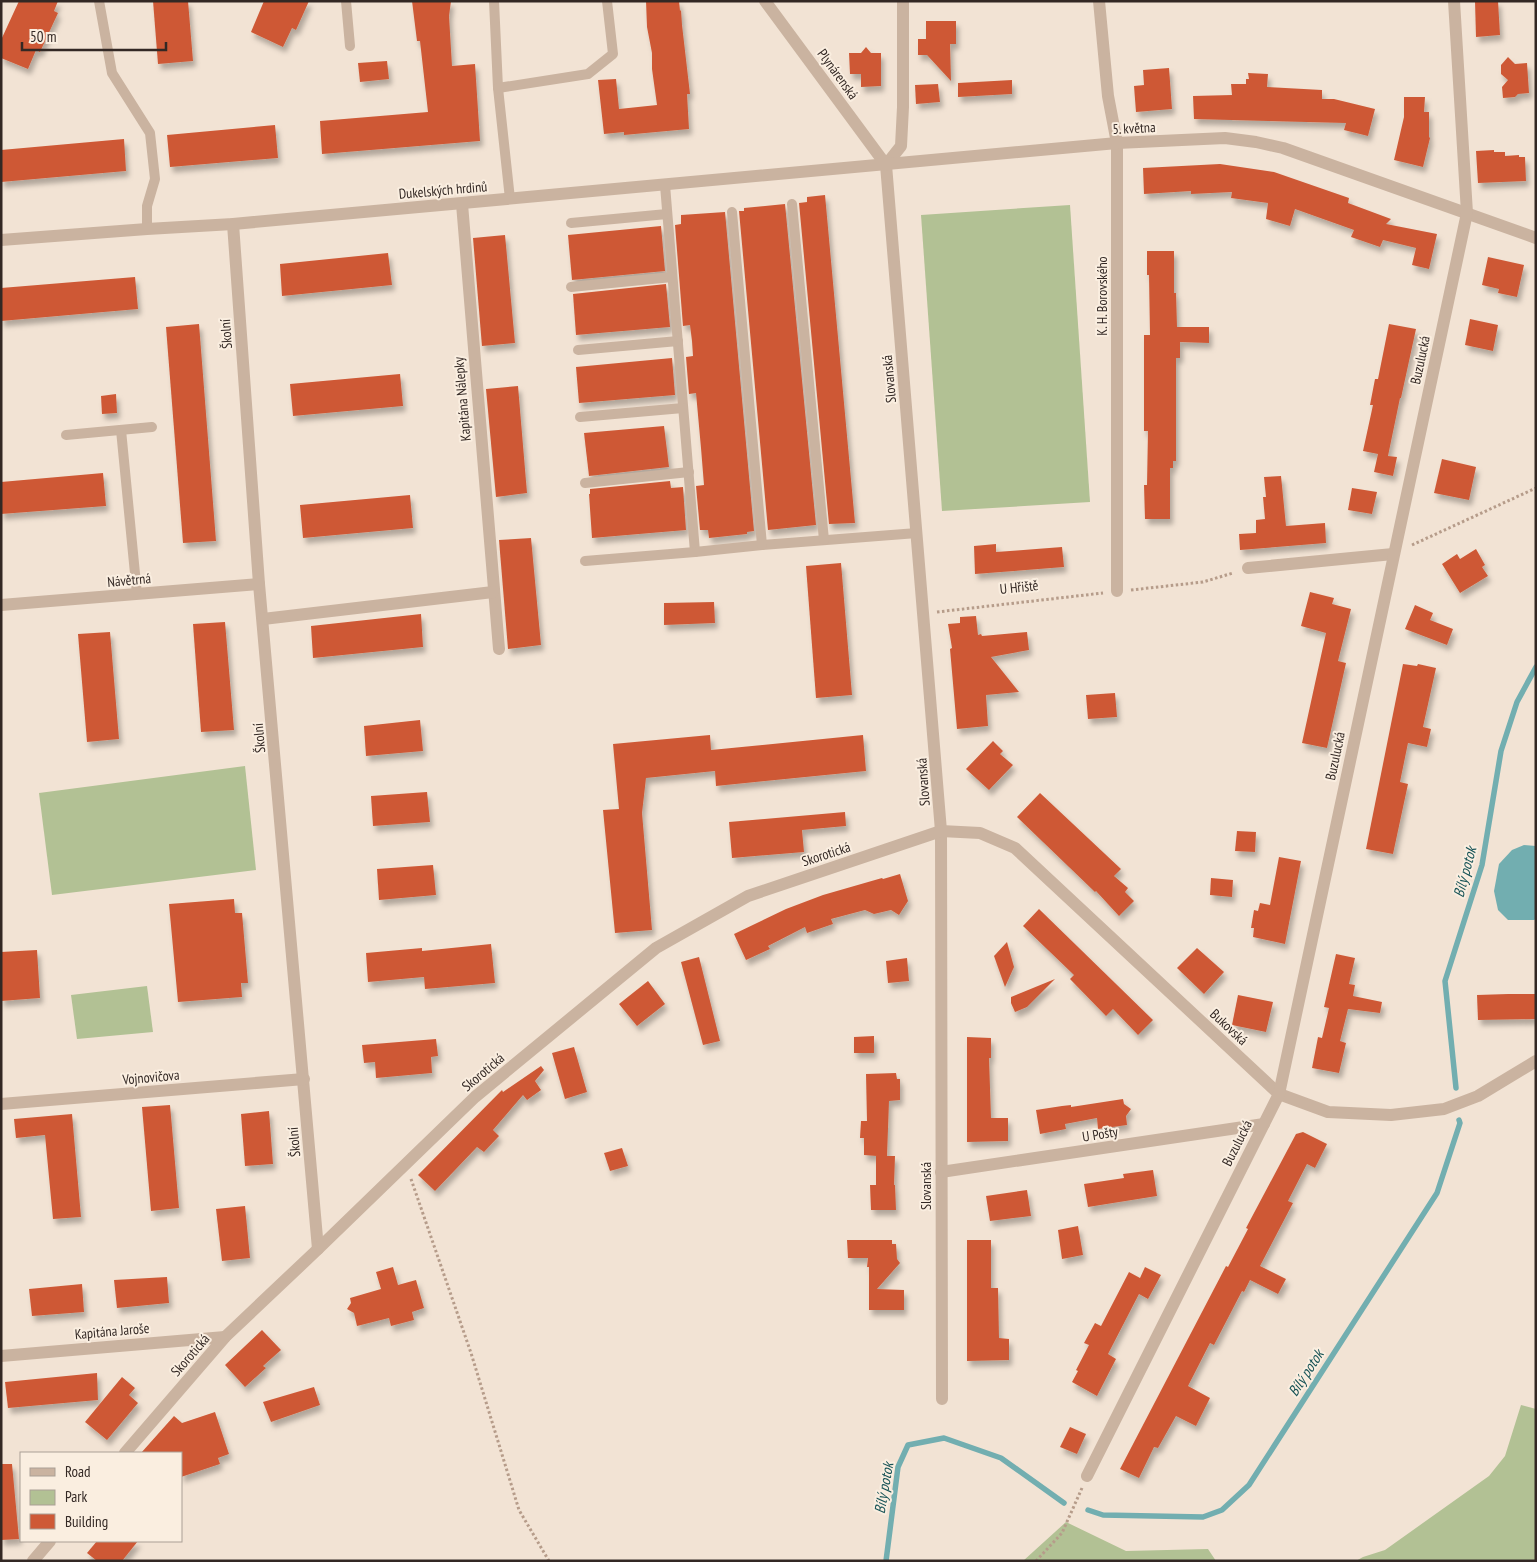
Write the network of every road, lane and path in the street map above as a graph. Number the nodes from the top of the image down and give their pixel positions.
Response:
1 (99, 1) edge
2 (346, 1) edge
3 (494, 1) edge
4 (607, 1) edge
5 (765, 1) edge
6 (903, 1) edge
7 (1099, 1) edge
8 (1454, 1) edge
9 (350, 46) dead end
10 (498, 88) junction
11 (1116, 143) junction
12 (886, 165) junction
13 (665, 185) junction
14 (510, 199) junction
15 (462, 204) junction
16 (792, 204) dead end
17 (732, 212) dead end
18 (1467, 213) junction
19 (667, 214) junction
20 (571, 223) dead end
21 (233, 224) junction
22 (147, 229) junction
23 (1536, 238) edge
24 (1, 240) edge
25 (672, 277) junction
26 (571, 287) dead end
27 (678, 341) junction
28 (578, 350) dead end
29 (683, 408) junction
30 (580, 418) dead end
31 (152, 427) dead end
32 (121, 430) junction
33 (66, 435) dead end
34 (688, 472) junction
35 (585, 482) dead end
36 (1536, 488) edge
37 (917, 533) junction
38 (824, 540) junction
39 (762, 545) junction
40 (695, 552) junction
41 (1393, 554) junction
42 (585, 562) dead end
43 (1248, 568) joint
44 (259, 584) junction
45 (1117, 591) junction
46 (493, 592) junction
47 (136, 594) junction
48 (1, 605) edge
49 (924, 613) junction
50 (263, 620) junction
51 (498, 649) dead end
52 (942, 831) junction
53 (1536, 1061) edge
54 (304, 1079) junction
55 (1279, 1094) junction
56 (1, 1104) edge
57 (1264, 1124) junction
58 (406, 1164) junction
59 (941, 1172) junction
60 (318, 1249) junction
61 (225, 1337) junction
62 (1, 1356) edge
63 (942, 1399) dead end
64 (126, 1452) edge
65 (1087, 1476) joint
66 (49, 1542) edge
67 (33, 1561) edge
68 (549, 1561) edge
69 (1036, 1561) edge

1 - 22 lane
2 - 9 lane
3 - 10 lane
4 - 10 lane
5 - 12 street, Plynárenská
6 - 12 street
7 - 11 street, K. H. Borovského
8 - 18 street, Buzulucká
10 - 14 lane
11 - 12 street, 5. května
11 - 18 street, 5. května
11 - 45 street, K. H. Borovského
12 - 13 street, Dukelských hrdinů
12 - 37 street, Slovanská
13 - 14 street, Dukelských hrdinů
13 - 19 lane
14 - 15 street, Dukelských hrdinů
15 - 21 street, Dukelských hrdinů
15 - 46 street, Kapitána Nálepky
16 - 38 lane
17 - 39 lane
18 - 23 street, 5. května
18 - 41 street, Buzulucká
19 - 20 lane
19 - 25 lane
21 - 22 street, Dukelských hrdinů
21 - 44 street, Školní
22 - 24 street, Dukelských hrdinů
25 - 26 lane
25 - 27 lane
27 - 28 lane
27 - 29 lane
29 - 30 lane
29 - 34 lane
31 - 32 lane
32 - 33 lane
32 - 47 lane
34 - 35 lane
34 - 40 lane
36 - 41 path
37 - 38 lane
37 - 49 street, Slovanská
38 - 39 lane
39 - 40 lane
40 - 42 lane
41 - 43 street
41 - 55 street, Buzulucká
43 - 45 path, U Hřiště
44 - 47 street, Návětrná
44 - 50 street, Školní
45 - 49 path, U Hřiště
46 - 50 street
46 - 51 street, Kapitána Nálepky
47 - 48 street, Návětrná
49 - 52 street, Slovanská
50 - 54 street, Školní
52 - 55 street, Bukovská
52 - 58 street, Skorotická
52 - 59 street, Slovanská
53 - 55 street, Bukovská
54 - 56 street, Vojnovičova
54 - 60 street, Školní
55 - 57 street, Buzulucká
57 - 59 street, U Pošty
57 - 65 street, Buzulucká
58 - 60 street, Skorotická
58 - 68 path
59 - 63 street, Slovanská
60 - 61 street, Skorotická
61 - 62 street, Kapitána Jaroše
61 - 64 street, Skorotická
65 - 69 path
66 - 67 street

